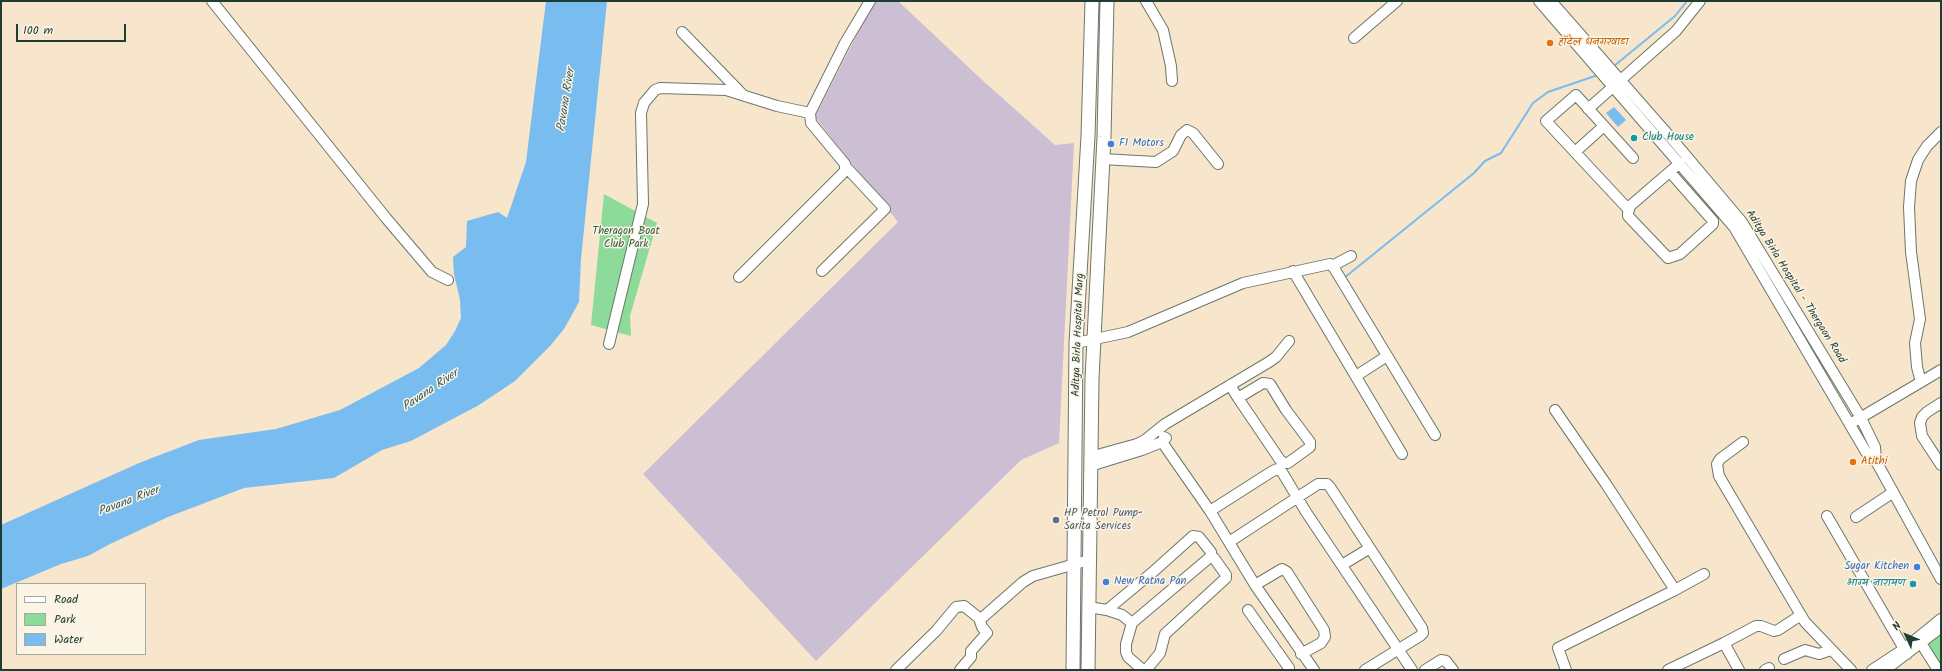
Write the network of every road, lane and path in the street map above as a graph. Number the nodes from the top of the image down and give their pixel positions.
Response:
1 (212, 1) edge
2 (870, 1) edge
3 (1092, 1) edge
4 (1107, 1) edge
5 (1146, 1) edge
6 (1396, 1) edge
7 (1538, 1) edge
8 (1551, 1) edge
9 (1700, 1) edge
10 (682, 32) dead end
11 (1354, 38) dead end
12 (1172, 81) dead end
13 (1617, 83) junction
14 (744, 95) junction
15 (1588, 109) junction
16 (810, 113) junction
17 (1604, 126) junction
18 (1941, 132) edge
19 (1088, 136) junction
20 (1104, 137) junction
21 (1575, 152) junction
22 (1633, 158) dead end
23 (1102, 159) junction
24 (1680, 163) junction
25 (1218, 164) dead end
26 (846, 167) junction
27 (1670, 172) junction
28 (1628, 209) junction
29 (1082, 250) junction
30 (1098, 251) junction
31 (1351, 256) dead end
32 (1332, 266) junction
33 (822, 271) dead end
34 (1293, 271) junction
35 (739, 277) dead end
36 (448, 280) dead end
37 (1094, 338) junction
38 (1289, 341) dead end
39 (1076, 343) junction
40 (609, 344) dead end
41 (1387, 356) junction
42 (1941, 370) edge
43 (1356, 376) junction
44 (1921, 382) junction
45 (1230, 386) junction
46 (1238, 398) junction
47 (1941, 402) edge
48 (1555, 410) dead end
49 (1861, 418) junction
50 (1850, 424) junction
51 (1435, 435) dead end
52 (1743, 442) dead end
53 (1145, 445) junction
54 (1402, 454) dead end
55 (1876, 461) junction
56 (1090, 462) junction
57 (1941, 465) edge
58 (1892, 493) junction
59 (1297, 498) junction
60 (1210, 511) junction
61 (1827, 516) dead end
62 (1856, 517) dead end
63 (1229, 542) junction
64 (1370, 548) junction
65 (1214, 558) dead end
66 (1089, 560) junction
67 (1073, 564) junction
68 (1342, 565) junction
69 (1704, 574) dead end
70 (1941, 579) edge
71 (1255, 585) junction
72 (1675, 590) junction
73 (1088, 607) junction
74 (1107, 610) junction
75 (1248, 610) dead end
76 (1802, 615) junction
77 (979, 618) junction
78 (1941, 619) edge
79 (1132, 623) junction
80 (1941, 628) edge
81 (1920, 641) junction
82 (1724, 643) junction
83 (1399, 649) junction
84 (1831, 650) junction
85 (1905, 651) junction
86 (1301, 654) junction
87 (1784, 659) dead end
88 (896, 670) edge
89 (960, 670) edge
90 (1073, 670) edge
91 (1088, 670) edge
92 (1143, 670) edge
93 (1288, 670) edge
94 (1314, 670) edge
95 (1365, 670) edge
96 (1412, 670) edge
97 (1425, 670) edge
98 (1453, 670) edge
99 (1566, 670) edge
100 (1668, 670) edge
101 (1739, 670) edge
102 (1850, 670) edge
103 (1872, 670) edge
104 (1885, 670) edge
105 (1938, 670) edge

1 - 36 street
2 - 16 street
3 - 19 main road, Aditya Birla Hospital Marg
4 - 20 main road, Aditya Birla Hospital Marg
5 - 12 street
6 - 11 street
7 - 13 street
8 - 13 street, Aditya Birla Hospital - Thergaon Road
9 - 13 street
10 - 14 street
13 - 15 street
13 - 24 street
13 - 49 street, Aditya Birla Hospital - Thergaon Road
14 - 16 street
14 - 40 street
15 - 17 street
15 - 21 street
16 - 26 street
17 - 21 street
17 - 22 street
18 - 44 street
19 - 20 main road
19 - 29 main road, Aditya Birla Hospital Marg
20 - 23 main road, Aditya Birla Hospital Marg
21 - 28 street
23 - 25 street
23 - 30 main road, Aditya Birla Hospital Marg
24 - 27 street
24 - 50 street
26 - 33 street
26 - 35 street
27 - 28 street
27 - 28 street
29 - 30 main road
29 - 39 main road, Aditya Birla Hospital Marg
30 - 37 main road, Aditya Birla Hospital Marg
31 - 32 street
32 - 34 street
32 - 41 street
34 - 37 street
34 - 43 street
37 - 39 street
37 - 56 main road, Aditya Birla Hospital Marg
38 - 45 street
39 - 67 main road, Aditya Birla Hospital Marg
41 - 43 street
41 - 51 street
42 - 44 street
43 - 54 street
44 - 49 street
45 - 46 street
45 - 53 street
46 - 46 street
47 - 57 street
48 - 72 street
49 - 50 street
49 - 55 street, Aditya Birla Hospital - Thergaon Road
50 - 55 street
52 - 76 street
53 - 56 street
53 - 60 street
55 - 58 street, Aditya Birla Hospital - Thergaon Road
56 - 66 main road, Aditya Birla Hospital Marg
58 - 62 street
58 - 70 street, Aditya Birla Hospital - Thergaon Road
59 - 60 street
59 - 63 street
59 - 64 street
59 - 68 street
60 - 63 street
61 - 85 street
63 - 71 street
64 - 68 street
64 - 83 street
65 - 92 street
66 - 67 street
66 - 73 main road, Aditya Birla Hospital Marg
67 - 77 street
67 - 90 main road, Aditya Birla Hospital Marg
68 - 83 street
69 - 72 street
71 - 86 street
71 - 86 street
72 - 99 street
73 - 74 street
73 - 91 main road, Aditya Birla Hospital Marg
74 - 79 street
74 - 79 street
75 - 93 street
76 - 82 street
76 - 84 street
77 - 88 street
77 - 89 street
78 - 81 street
79 - 92 street
80 - 81 street
81 - 85 street
81 - 105 street
82 - 100 street
82 - 101 street
83 - 95 street
83 - 96 street
84 - 87 street
84 - 102 street
85 - 103 street
85 - 104 street
86 - 94 street
97 - 98 street

